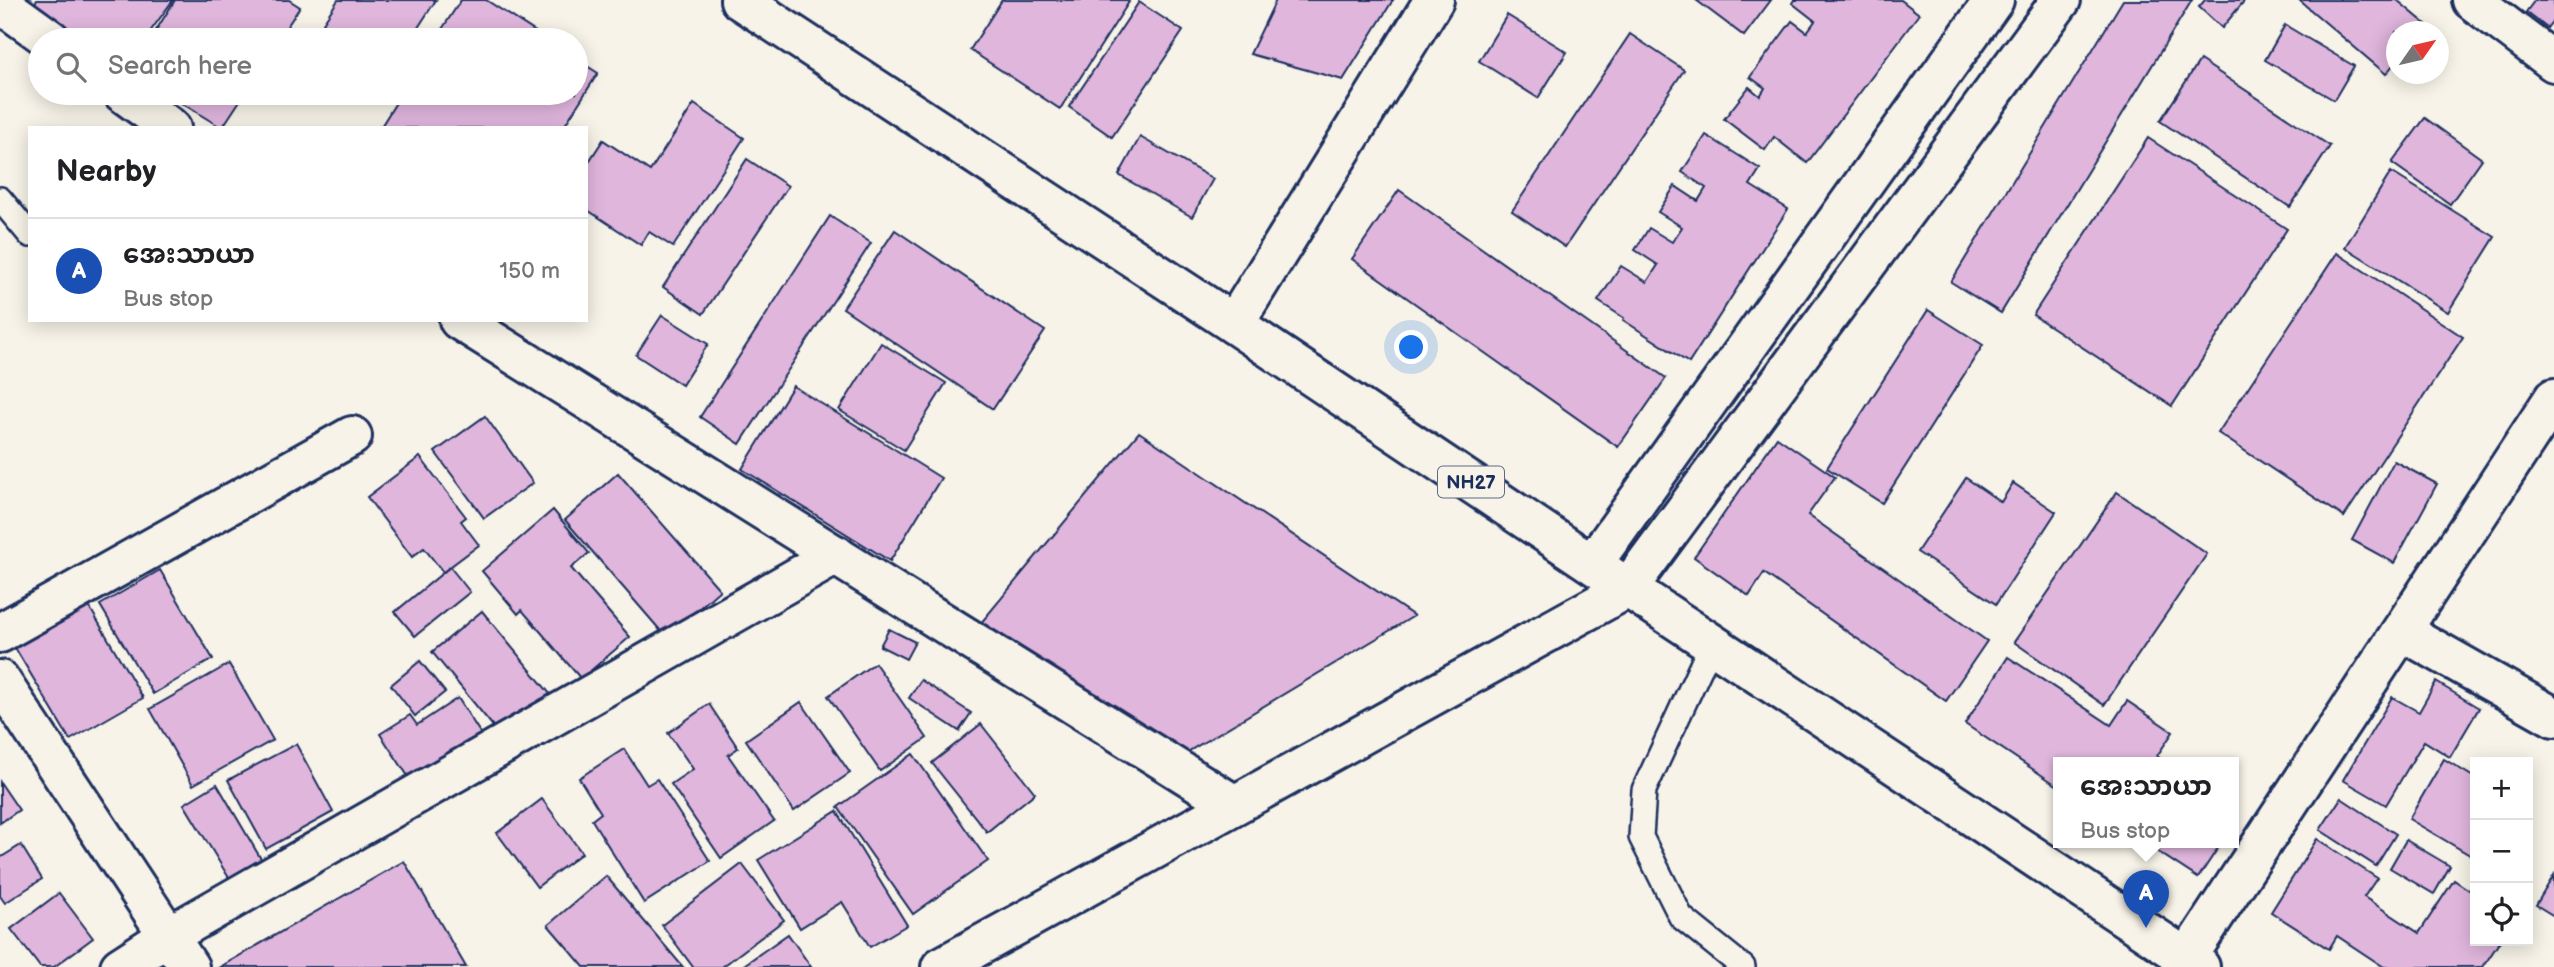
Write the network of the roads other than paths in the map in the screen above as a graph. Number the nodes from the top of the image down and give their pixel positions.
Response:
1 (740, 0) edge
2 (1434, 0) edge
3 (1994, 0) edge
4 (2061, 0) edge
5 (2472, 0) edge
6 (0, 3) edge
7 (34, 28) edge
8 (2554, 62) edge
9 (139, 105) edge
10 (168, 126) edge
11 (0, 199) edge
12 (28, 232) edge
13 (462, 322) edge
14 (1234, 324) junction
15 (2554, 398) edge
16 (352, 436) dead end
17 (836, 555) junction
18 (1592, 563) junction
19 (1628, 589) junction
20 (2402, 631) junction
21 (0, 633) edge
22 (1712, 643) junction
23 (0, 680) edge
24 (2554, 718) edge
25 (1233, 804) junction
26 (178, 951) edge
27 (964, 963) edge
28 (2190, 964) edge
29 (120, 967) edge
30 (1743, 967) edge

1 - 14 main road, NH27
2 - 14 main road
3 - 18 main road
4 - 19 main road
5 - 8 main road
6 - 7 main road
9 - 10 main road
11 - 12 lane
13 - 17 main road
14 - 18 main road, NH27
15 - 20 main road
16 - 21 main road
17 - 25 main road
17 - 26 main road
18 - 19 main road, NH27
19 - 22 main road, NH27
19 - 25 main road
20 - 24 main road
20 - 28 main road
22 - 28 main road, NH27
22 - 30 lane
23 - 26 main road
25 - 27 main road
26 - 29 main road

